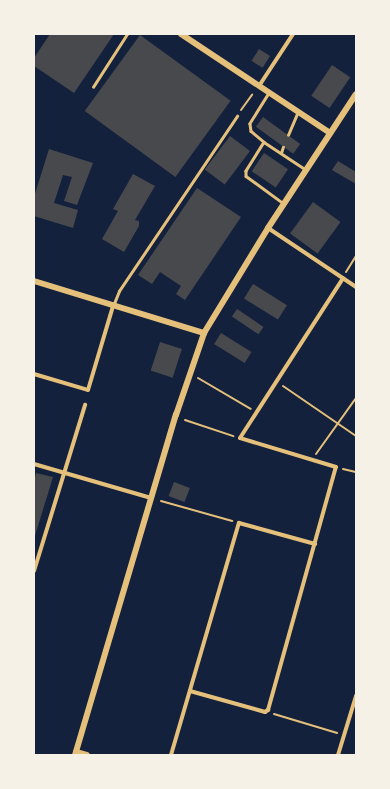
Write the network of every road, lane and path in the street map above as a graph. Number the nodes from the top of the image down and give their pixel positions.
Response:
1 (127, 34) edge
2 (181, 34) edge
3 (292, 34) edge
4 (259, 86) junction
5 (93, 87) dead end
6 (270, 93) junction
7 (356, 94) edge
8 (252, 95) dead end
9 (298, 112) junction
10 (237, 116) joint
11 (330, 133) junction
12 (288, 135) dead end
13 (264, 142) junction
14 (283, 147) dead end
15 (280, 153) junction
16 (306, 170) junction
17 (284, 204) junction
18 (268, 228) junction
19 (356, 256) edge
20 (343, 278) junction
21 (34, 281) edge
22 (356, 287) edge
23 (113, 306) junction
24 (204, 333) junction
25 (34, 374) edge
26 (198, 378) dead end
27 (276, 381) junction
28 (356, 398) edge
29 (85, 405) dead end
30 (255, 412) junction
31 (185, 420) dead end
32 (338, 424) junction
33 (356, 436) edge
34 (240, 438) junction
35 (312, 460) junction
36 (34, 464) edge
37 (336, 467) junction
38 (64, 472) junction
39 (356, 472) edge
40 (151, 498) junction
41 (161, 501) dead end
42 (239, 523) junction
43 (315, 544) junction
44 (34, 571) edge
45 (190, 691) junction
46 (356, 696) edge
47 (267, 712) junction
48 (344, 735) junction
49 (75, 753) edge
50 (87, 755) edge
51 (171, 755) edge
52 (338, 755) edge

1 - 5 lane
2 - 4 street
3 - 4 street
4 - 6 street
6 - 9 street
6 - 13 lane
7 - 11 street
8 - 10 path
9 - 11 street
9 - 12 lane
10 - 23 lane
11 - 16 street
13 - 15 lane
13 - 17 lane
14 - 15 lane
15 - 16 lane
16 - 17 street
17 - 18 street
18 - 20 street
18 - 24 street
19 - 20 path
20 - 22 street
20 - 27 street
21 - 23 street
23 - 24 street
23 - 25 street
24 - 40 street
26 - 30 path
27 - 30 street
27 - 32 path
28 - 32 path
29 - 38 street
30 - 34 street
31 - 34 path
32 - 33 path
32 - 35 path
34 - 35 street
35 - 37 street
36 - 38 street
37 - 39 path
37 - 43 street
38 - 40 street
38 - 44 street
40 - 49 street
41 - 42 path
42 - 43 street
42 - 45 street
43 - 47 street
45 - 47 street
45 - 51 street
46 - 48 street
47 - 48 path
48 - 52 street
49 - 50 street

